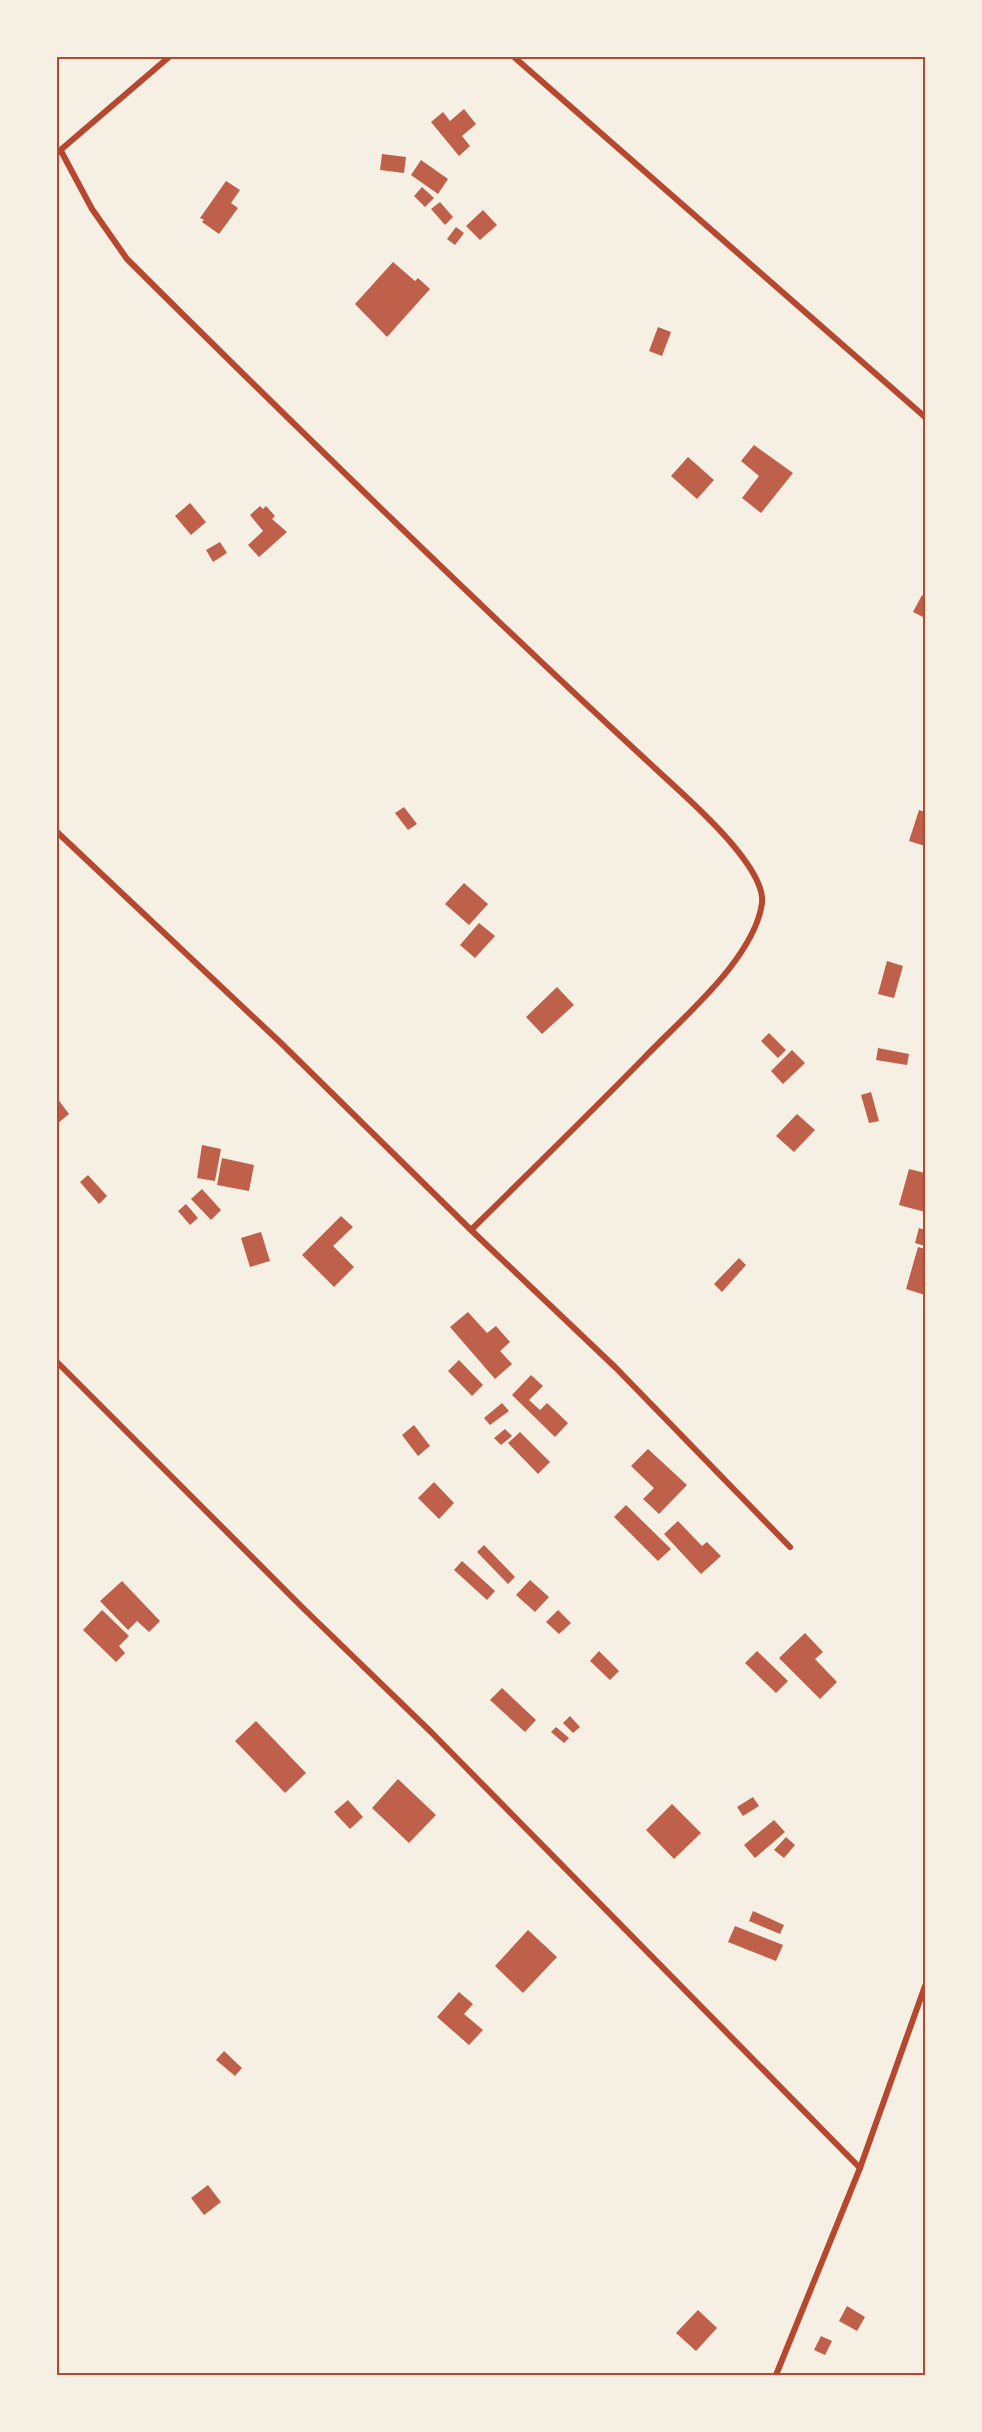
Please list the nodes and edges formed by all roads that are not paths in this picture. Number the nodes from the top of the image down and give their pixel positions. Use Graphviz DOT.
graph roads {
  1 [pos="169,57"];
  2 [pos="514,57"];
  3 [pos="59,152"];
  4 [pos="925,417"];
  5 [pos="57,832"];
  6 [pos="471,1230"];
  7 [pos="57,1362"];
  8 [pos="790,1547"];
  9 [pos="925,1986"];
  10 [pos="860,2168"];
  11 [pos="776,2375"];
  1 -- 3 [label="street"];
  2 -- 4 [label="street"];
  3 -- 6 [label="street"];
  5 -- 6 [label="street"];
  6 -- 8 [label="street"];
  7 -- 10 [label="street"];
  9 -- 10 [label="street"];
  10 -- 11 [label="street"];
}
